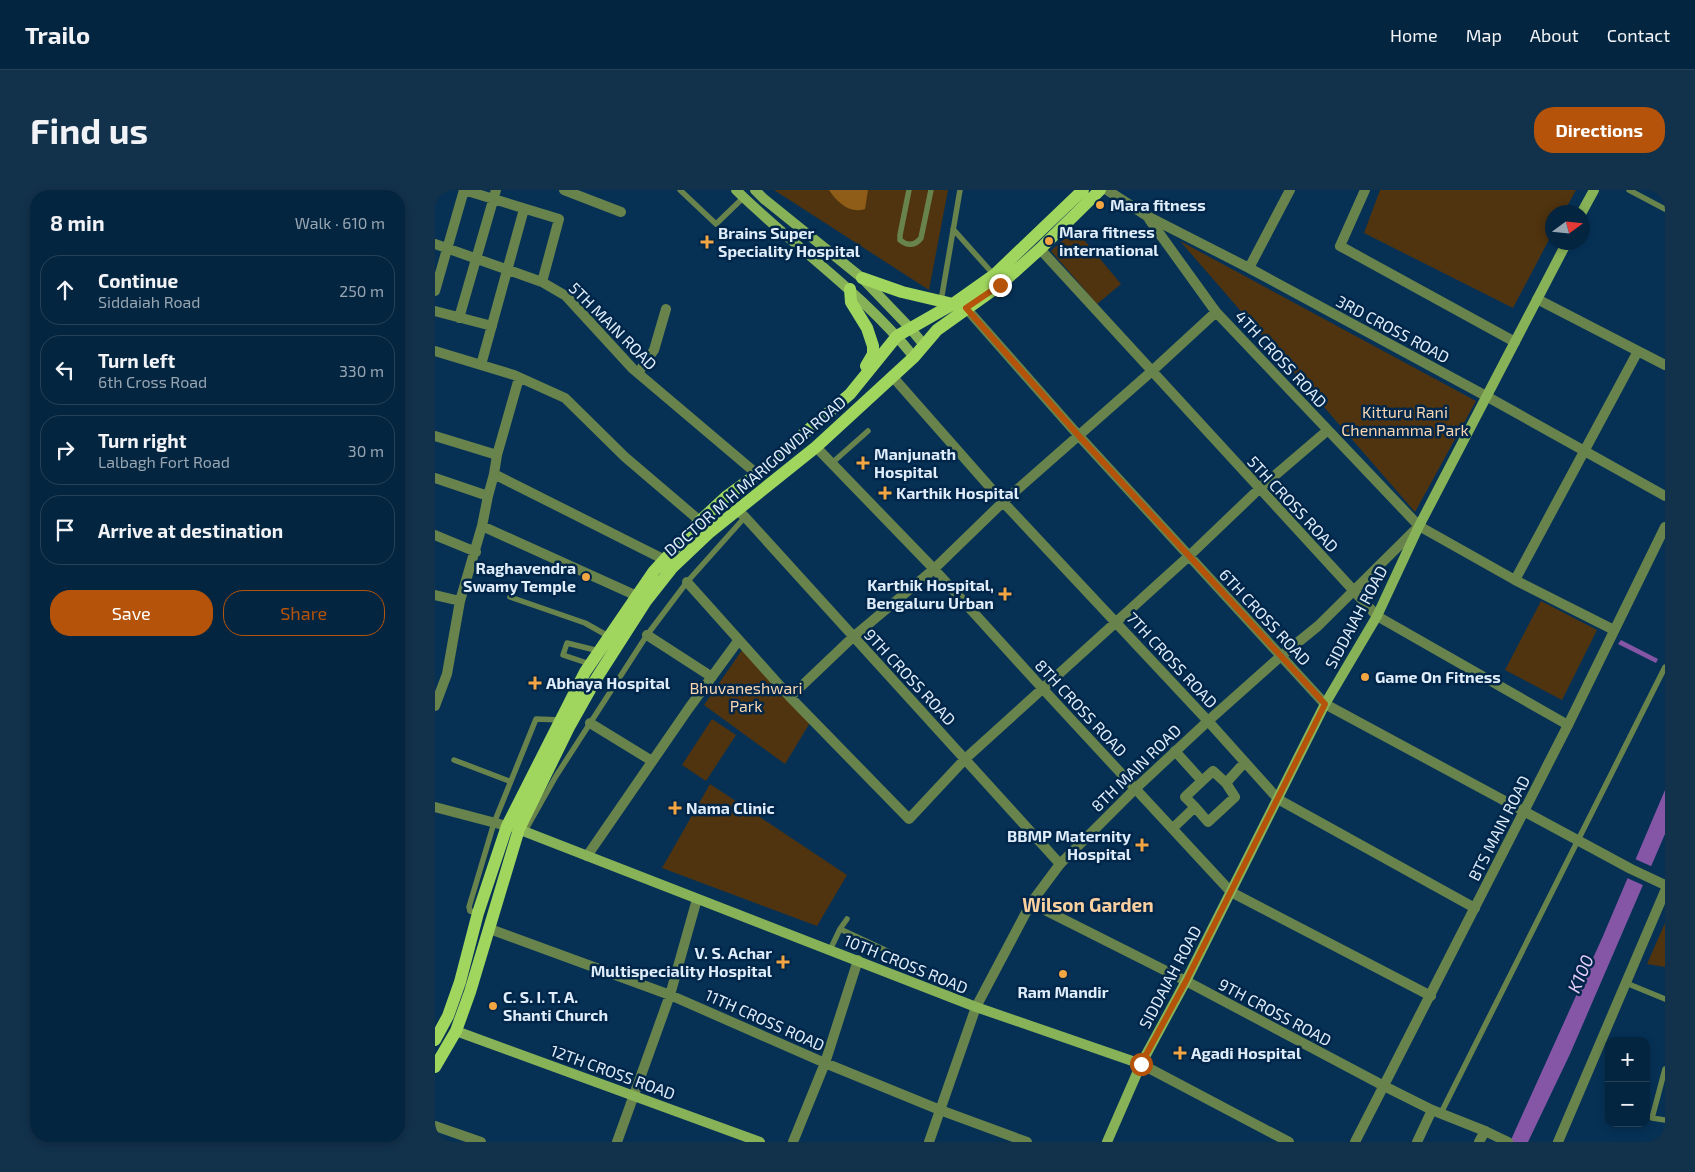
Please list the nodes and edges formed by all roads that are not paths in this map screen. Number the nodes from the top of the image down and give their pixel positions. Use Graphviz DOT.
graph roads {
  1 [pos="464,190"];
  2 [pos="564,190"];
  3 [pos="680,190"];
  4 [pos="755,190"];
  5 [pos="909,190"];
  6 [pos="931,190"];
  7 [pos="960,190"];
  8 [pos="1083,190"];
  9 [pos="1100,190"];
  10 [pos="1107,190"];
  11 [pos="1290,190"];
  12 [pos="1365,190"];
  13 [pos="1594,190"];
  14 [pos="1629,190"];
  15 [pos="740,194"];
  16 [pos="495,195"];
  17 [pos="1586,205"];
  18 [pos="524,209"];
  19 [pos="1665,209"];
  20 [pos="621,212"];
  21 [pos="1147,216"];
  22 [pos="953,229"];
  23 [pos="435,244"];
  24 [pos="447,248"];
  25 [pos="1040,249"];
  26 [pos="1563,250"];
  27 [pos="475,259"];
  28 [pos="1249,268"];
  29 [pos="507,269"];
  30 [pos="994,275"];
  31 [pos="862,278"];
  32 [pos="542,282"];
  33 [pos="850,289"];
  34 [pos="435,292"];
  35 [pos="1537,299"];
  36 [pos="947,302"];
  37 [pos="966,308"];
  38 [pos="666,309"];
  39 [pos="435,310"];
  40 [pos="1216,312"];
  41 [pos="459,318"];
  42 [pos="492,326"];
  43 [pos="910,328"];
  44 [pos="897,336"];
  45 [pos="1515,342"];
  46 [pos="924,344"];
  47 [pos="435,351"];
  48 [pos="1638,351"];
  49 [pos="914,357"];
  50 [pos="481,365"];
  51 [pos="1665,365"];
  52 [pos="1152,371"];
  53 [pos="638,373"];
  54 [pos="892,376"];
  55 [pos="519,378"];
  56 [pos="850,394"];
  57 [pos="1487,396"];
  58 [pos="1328,430"];
  59 [pos="868,432"];
  60 [pos="435,436"];
  61 [pos="1079,436"];
  62 [pos="816,447"];
  63 [pos="1584,451"];
  64 [pos="497,455"];
  65 [pos="833,463"];
  66 [pos="494,474"];
  67 [pos="757,474"];
  68 [pos="435,478"];
  69 [pos="1259,489"];
  70 [pos="488,496"];
  71 [pos="1665,496"];
  72 [pos="1003,502"];
  73 [pos="741,514"];
  74 [pos="701,521"];
  75 [pos="482,526"];
  76 [pos="1419,526"];
  77 [pos="1665,527"];
  78 [pos="435,536"];
  79 [pos="476,552"];
  80 [pos="1189,556"];
  81 [pos="665,560"];
  82 [pos="934,568"];
  83 [pos="1515,580"];
  84 [pos="687,582"];
  85 [pos="1354,592"];
  86 [pos="435,595"];
  87 [pos="637,596"];
  88 [pos="510,597"];
  89 [pos="460,601"];
  90 [pos="1377,616"];
  91 [pos="1116,622"];
  92 [pos="1615,630"];
  93 [pos="647,635"];
  94 [pos="610,636"];
  95 [pos="853,638"];
  96 [pos="738,641"];
  97 [pos="599,650"];
  98 [pos="1281,656"];
  99 [pos="590,664"];
  100 [pos="1665,667"];
  101 [pos="712,677"];
  102 [pos="1043,689"];
  103 [pos="790,697"];
  104 [pos="1325,704"];
  105 [pos="435,706"];
  106 [pos="562,720"];
  107 [pos="1207,721"];
  108 [pos="590,723"];
  109 [pos="1568,725"];
  110 [pos="1175,751"];
  111 [pos="965,759"];
  112 [pos="454,760"];
  113 [pos="652,761"];
  114 [pos="1245,762"];
  115 [pos="509,781"];
  116 [pos="1202,781"];
  117 [pos="1225,783"];
  118 [pos="1135,788"];
  119 [pos="1278,799"];
  120 [pos="435,807"];
  121 [pos="1195,808"];
  122 [pos="1524,811"];
  123 [pos="494,823"];
  124 [pos="1173,828"];
  125 [pos="517,829"];
  126 [pos="1578,840"];
  127 [pos="587,856"];
  128 [pos="1060,864"];
  129 [pos="1665,884"];
  130 [pos="1665,891"];
  131 [pos="1231,892"];
  132 [pos="697,899"];
  133 [pos="1031,903"];
  134 [pos="1475,908"];
  135 [pos="478,913"];
  136 [pos="847,919"];
  137 [pos="490,929"];
  138 [pos="840,929"];
  139 [pos="830,950"];
  140 [pos="898,956"];
  141 [pos="858,960"];
  142 [pos="1186,981"];
  143 [pos="1626,983"];
  144 [pos="670,995"];
  145 [pos="1431,996"];
  146 [pos="1665,999"];
  147 [pos="976,1007"];
  148 [pos="456,1031"];
  149 [pos="435,1040"];
  150 [pos="825,1063"];
  151 [pos="1141,1064"];
  152 [pos="435,1066"];
  153 [pos="1665,1069"];
  154 [pos="1384,1086"];
  155 [pos="633,1095"];
  156 [pos="940,1110"];
  157 [pos="1437,1112"];
  158 [pos="1665,1120"];
  159 [pos="435,1126"];
  160 [pos="1485,1130"];
  161 [pos="481,1142"];
  162 [pos="617,1142"];
  163 [pos="760,1142"];
  164 [pos="793,1142"];
  165 [pos="929,1142"];
  166 [pos="1027,1142"];
  167 [pos="1107,1142"];
  168 [pos="1289,1142"];
  169 [pos="1355,1142"];
  170 [pos="1417,1142"];
  171 [pos="1479,1142"];
  172 [pos="1508,1142"];
  173 [pos="1559,1142"];
  1 -- 16 [label="street"];
  1 -- 24 [label="street"];
  2 -- 20 [label="street"];
  3 -- 15 [label="lane"];
  4 -- 31 [label="main road"];
  5 -- 6 [label="lane"];
  7 -- 22 [label="lane"];
  8 -- 30 [label="main road, DOCTOR M H MARIGOWDA ROAD"];
  9 -- 25 [label="main road, DOCTOR M H MARIGOWDA ROAD"];
  10 -- 21 [label="street, 3RD CROSS ROAD"];
  11 -- 28 [label="street"];
  12 -- 45 [label="street"];
  13 -- 17 [label="main road"];
  14 -- 19 [label="lane"];
  15 -- 33 [label="main road"];
  16 -- 18 [label="street"];
  16 -- 27 [label="street"];
  18 -- 29 [label="street"];
  18 -- 32 [label="street"];
  21 -- 28 [label="street, 3RD CROSS ROAD"];
  21 -- 40 [label="street, 4TH CROSS ROAD"];
  22 -- 30 [label="lane"];
  22 -- 36 [label="lane"];
  23 -- 24 [label="street, 5TH MAIN ROAD"];
  24 -- 27 [label="street, 5TH MAIN ROAD"];
  24 -- 34 [label="street"];
  25 -- 37 [label="main road, DOCTOR M H MARIGOWDA ROAD"];
  25 -- 52 [label="street, 5TH CROSS ROAD"];
  26 -- 35 [label="main road, SIDDAIAH ROAD"];
  27 -- 29 [label="street, 5TH MAIN ROAD"];
  27 -- 41 [label="street"];
  28 -- 57 [label="street, 3RD CROSS ROAD"];
  29 -- 32 [label="street, 5TH MAIN ROAD"];
  29 -- 42 [label="street"];
  30 -- 36 [label="main road, DOCTOR M H MARIGOWDA ROAD"];
  31 -- 36 [label="main road"];
  31 -- 43 [label="main road"];
  32 -- 53 [label="street, 5TH MAIN ROAD"];
  33 -- 44 [label="main road"];
  33 -- 56 [label="main road"];
  35 -- 45 [label="main road, SIDDAIAH ROAD"];
  35 -- 48 [label="street"];
  36 -- 43 [label="main road, DOCTOR M H MARIGOWDA ROAD"];
  37 -- 46 [label="main road, DOCTOR M H MARIGOWDA ROAD"];
  37 -- 61 [label="street, 6TH CROSS ROAD"];
  38 -- 53 [label="street"];
  39 -- 41 [label="street"];
  40 -- 52 [label="street"];
  40 -- 58 [label="street, 4TH CROSS ROAD"];
  41 -- 42 [label="street"];
  42 -- 50 [label="street"];
  43 -- 44 [label="main road, DOCTOR M H MARIGOWDA ROAD"];
  43 -- 46 [label="main road"];
  44 -- 49 [label="main road"];
  44 -- 56 [label="main road, DOCTOR M H MARIGOWDA ROAD"];
  45 -- 57 [label="main road, SIDDAIAH ROAD"];
  46 -- 49 [label="main road, DOCTOR M H MARIGOWDA ROAD"];
  47 -- 50 [label="street"];
  48 -- 51 [label="street"];
  48 -- 63 [label="street"];
  49 -- 54 [label="main road, DOCTOR M H MARIGOWDA ROAD"];
  50 -- 55 [label="street"];
  52 -- 61 [label="street"];
  52 -- 69 [label="street, 5TH CROSS ROAD"];
  53 -- 67 [label="street, 5TH MAIN ROAD"];
  54 -- 62 [label="main road, DOCTOR M H MARIGOWDA ROAD"];
  54 -- 72 [label="street, 7TH CROSS ROAD"];
  55 -- 64 [label="street"];
  55 -- 74 [label="street"];
  56 -- 67 [label="main road, DOCTOR M H MARIGOWDA ROAD"];
  57 -- 63 [label="street, 3RD CROSS ROAD"];
  57 -- 76 [label="main road, SIDDAIAH ROAD"];
  58 -- 69 [label="street"];
  58 -- 76 [label="street, 4TH CROSS ROAD"];
  59 -- 65 [label="lane"];
  60 -- 64 [label="street"];
  61 -- 72 [label="street"];
  61 -- 80 [label="street, 6TH CROSS ROAD"];
  62 -- 65 [label="street, 8TH CROSS ROAD"];
  62 -- 73 [label="main road, DOCTOR M H MARIGOWDA ROAD"];
  63 -- 71 [label="street, 3RD CROSS ROAD"];
  63 -- 83 [label="street"];
  64 -- 66 [label="street"];
  65 -- 82 [label="street, 8TH CROSS ROAD"];
  66 -- 70 [label="street"];
  66 -- 81 [label="street"];
  67 -- 74 [label="main road, DOCTOR M H MARIGOWDA ROAD"];
  68 -- 70 [label="street"];
  69 -- 80 [label="street"];
  69 -- 85 [label="street, 5TH CROSS ROAD"];
  70 -- 75 [label="street"];
  72 -- 82 [label="street"];
  72 -- 91 [label="street, 7TH CROSS ROAD"];
  73 -- 84 [label="lane"];
  73 -- 95 [label="street, 9TH CROSS ROAD"];
  73 -- 125 [label="main road, DOCTOR M H MARIGOWDA ROAD"];
  74 -- 81 [label="main road, DOCTOR M H MARIGOWDA ROAD"];
  75 -- 79 [label="street"];
  75 -- 87 [label="street"];
  76 -- 83 [label="street, 4TH CROSS ROAD"];
  76 -- 85 [label="street, 8TH MAIN ROAD"];
  76 -- 90 [label="main road, SIDDAIAH ROAD"];
  77 -- 92 [label="street, BTS MAIN ROAD"];
  78 -- 79 [label="street"];
  79 -- 89 [label="street"];
  80 -- 91 [label="street"];
  80 -- 98 [label="street, 6TH CROSS ROAD"];
  81 -- 87 [label="main road, DOCTOR M H MARIGOWDA ROAD"];
  82 -- 95 [label="street"];
  82 -- 102 [label="street, 8TH CROSS ROAD"];
  83 -- 92 [label="street, 4TH CROSS ROAD"];
  84 -- 93 [label="lane"];
  84 -- 96 [label="street"];
  85 -- 90 [label="street, 5TH CROSS ROAD"];
  85 -- 98 [label="street, 8TH MAIN ROAD"];
  86 -- 89 [label="street"];
  87 -- 94 [label="main road, DOCTOR M H MARIGOWDA ROAD"];
  88 -- 94 [label="lane"];
  89 -- 105 [label="street"];
  90 -- 104 [label="main road, SIDDAIAH ROAD"];
  90 -- 109 [label="street, 5TH CROSS ROAD"];
  91 -- 102 [label="street"];
  91 -- 107 [label="street, 7TH CROSS ROAD"];
  92 -- 109 [label="street, BTS MAIN ROAD"];
  93 -- 101 [label="street"];
  93 -- 108 [label="lane"];
  94 -- 97 [label="main road, DOCTOR M H MARIGOWDA ROAD"];
  95 -- 103 [label="street"];
  95 -- 111 [label="street, 9TH CROSS ROAD"];
  96 -- 101 [label="street"];
  96 -- 103 [label="street"];
  97 -- 99 [label="main road, DOCTOR M H MARIGOWDA ROAD"];
  97 -- 99 [label="lane"];
  98 -- 104 [label="street, 6TH CROSS ROAD"];
  98 -- 107 [label="street, 8TH MAIN ROAD"];
  99 -- 106 [label="main road, DOCTOR M H MARIGOWDA ROAD"];
  100 -- 126 [label="lane"];
  101 -- 113 [label="street"];
  102 -- 111 [label="street"];
  102 -- 118 [label="street, 8TH CROSS ROAD"];
  103 -- 111 [label="street"];
  104 -- 119 [label="main road, SIDDAIAH ROAD"];
  104 -- 122 [label="street, 6TH CROSS ROAD"];
  106 -- 115 [label="lane"];
  106 -- 125 [label="main road, DOCTOR M H MARIGOWDA ROAD"];
  107 -- 110 [label="street, 8TH MAIN ROAD"];
  107 -- 114 [label="street, 7TH CROSS ROAD"];
  108 -- 113 [label="street"];
  108 -- 125 [label="lane"];
  109 -- 122 [label="street, BTS MAIN ROAD"];
  110 -- 116 [label="street"];
  110 -- 118 [label="street, 8TH MAIN ROAD"];
  111 -- 128 [label="street, 9TH CROSS ROAD"];
  112 -- 115 [label="lane"];
  113 -- 127 [label="street"];
  114 -- 117 [label="street"];
  114 -- 119 [label="street, 7TH CROSS ROAD"];
  115 -- 123 [label="lane"];
  116 -- 117 [label="street"];
  116 -- 121 [label="street"];
  117 -- 121 [label="street"];
  118 -- 124 [label="street, 8TH CROSS ROAD"];
  118 -- 128 [label="street, 8TH MAIN ROAD"];
  119 -- 131 [label="main road, SIDDAIAH ROAD"];
  119 -- 134 [label="street, 7TH CROSS ROAD"];
  120 -- 123 [label="street"];
  121 -- 124 [label="street"];
  122 -- 126 [label="street, 6TH CROSS ROAD"];
  122 -- 134 [label="street, BTS MAIN ROAD"];
  123 -- 125 [label="street"];
  123 -- 135 [label="lane"];
  124 -- 131 [label="street, 8TH CROSS ROAD"];
  125 -- 127 [label="main road, 10TH CROSS ROAD"];
  125 -- 135 [label="main road, DOCTOR M H MARIGOWDA ROAD"];
  125 -- 137 [label="main road, DOCTOR M H MARIGOWDA ROAD"];
  126 -- 129 [label="street, 6TH CROSS ROAD"];
  126 -- 157 [label="lane"];
  127 -- 132 [label="main road, 10TH CROSS ROAD"];
  128 -- 133 [label="street, 8TH MAIN ROAD"];
  130 -- 143 [label="street"];
  131 -- 142 [label="main road, SIDDAIAH ROAD"];
  131 -- 145 [label="street, 8TH CROSS ROAD"];
  132 -- 139 [label="main road, 10TH CROSS ROAD"];
  132 -- 144 [label="street"];
  133 -- 142 [label="street, 9TH CROSS ROAD"];
  133 -- 147 [label="street, 8TH MAIN ROAD"];
  134 -- 145 [label="street, BTS MAIN ROAD"];
  135 -- 149 [label="main road, DOCTOR M H MARIGOWDA ROAD"];
  136 -- 138 [label="lane"];
  137 -- 144 [label="street, 11TH CROSS ROAD"];
  137 -- 148 [label="main road, DOCTOR M H MARIGOWDA ROAD"];
  138 -- 139 [label="lane"];
  138 -- 140 [label="lane"];
  139 -- 141 [label="main road, 10TH CROSS ROAD"];
  141 -- 147 [label="main road, 10TH CROSS ROAD"];
  141 -- 150 [label="street"];
  142 -- 151 [label="main road, SIDDAIAH ROAD"];
  142 -- 154 [label="street, 9TH CROSS ROAD"];
  143 -- 146 [label="lane"];
  143 -- 173 [label="street"];
  144 -- 150 [label="street, 11TH CROSS ROAD"];
  144 -- 155 [label="street"];
  145 -- 154 [label="street, BTS MAIN ROAD"];
  147 -- 151 [label="main road, 10TH CROSS ROAD"];
  147 -- 156 [label="street, 8TH MAIN ROAD"];
  148 -- 152 [label="main road, DOCTOR M H MARIGOWDA ROAD"];
  148 -- 155 [label="main road, 12TH CROSS ROAD"];
  150 -- 156 [label="street, 11TH CROSS ROAD"];
  150 -- 164 [label="street"];
  151 -- 167 [label="main road, SIDDAIAH ROAD"];
  151 -- 168 [label="street, 10TH CROSS ROAD"];
  153 -- 158 [label="lane"];
  154 -- 157 [label="street, 9TH CROSS ROAD"];
  154 -- 169 [label="street, BTS MAIN ROAD"];
  155 -- 162 [label="street"];
  155 -- 163 [label="main road, 12TH CROSS ROAD"];
  156 -- 165 [label="street, 8TH MAIN ROAD"];
  156 -- 166 [label="street, 11TH CROSS ROAD"];
  157 -- 160 [label="street, 9TH CROSS ROAD"];
  157 -- 170 [label="street"];
  159 -- 161 [label="street"];
  160 -- 171 [label="street"];
  160 -- 172 [label="street, 9TH CROSS ROAD"];
}
